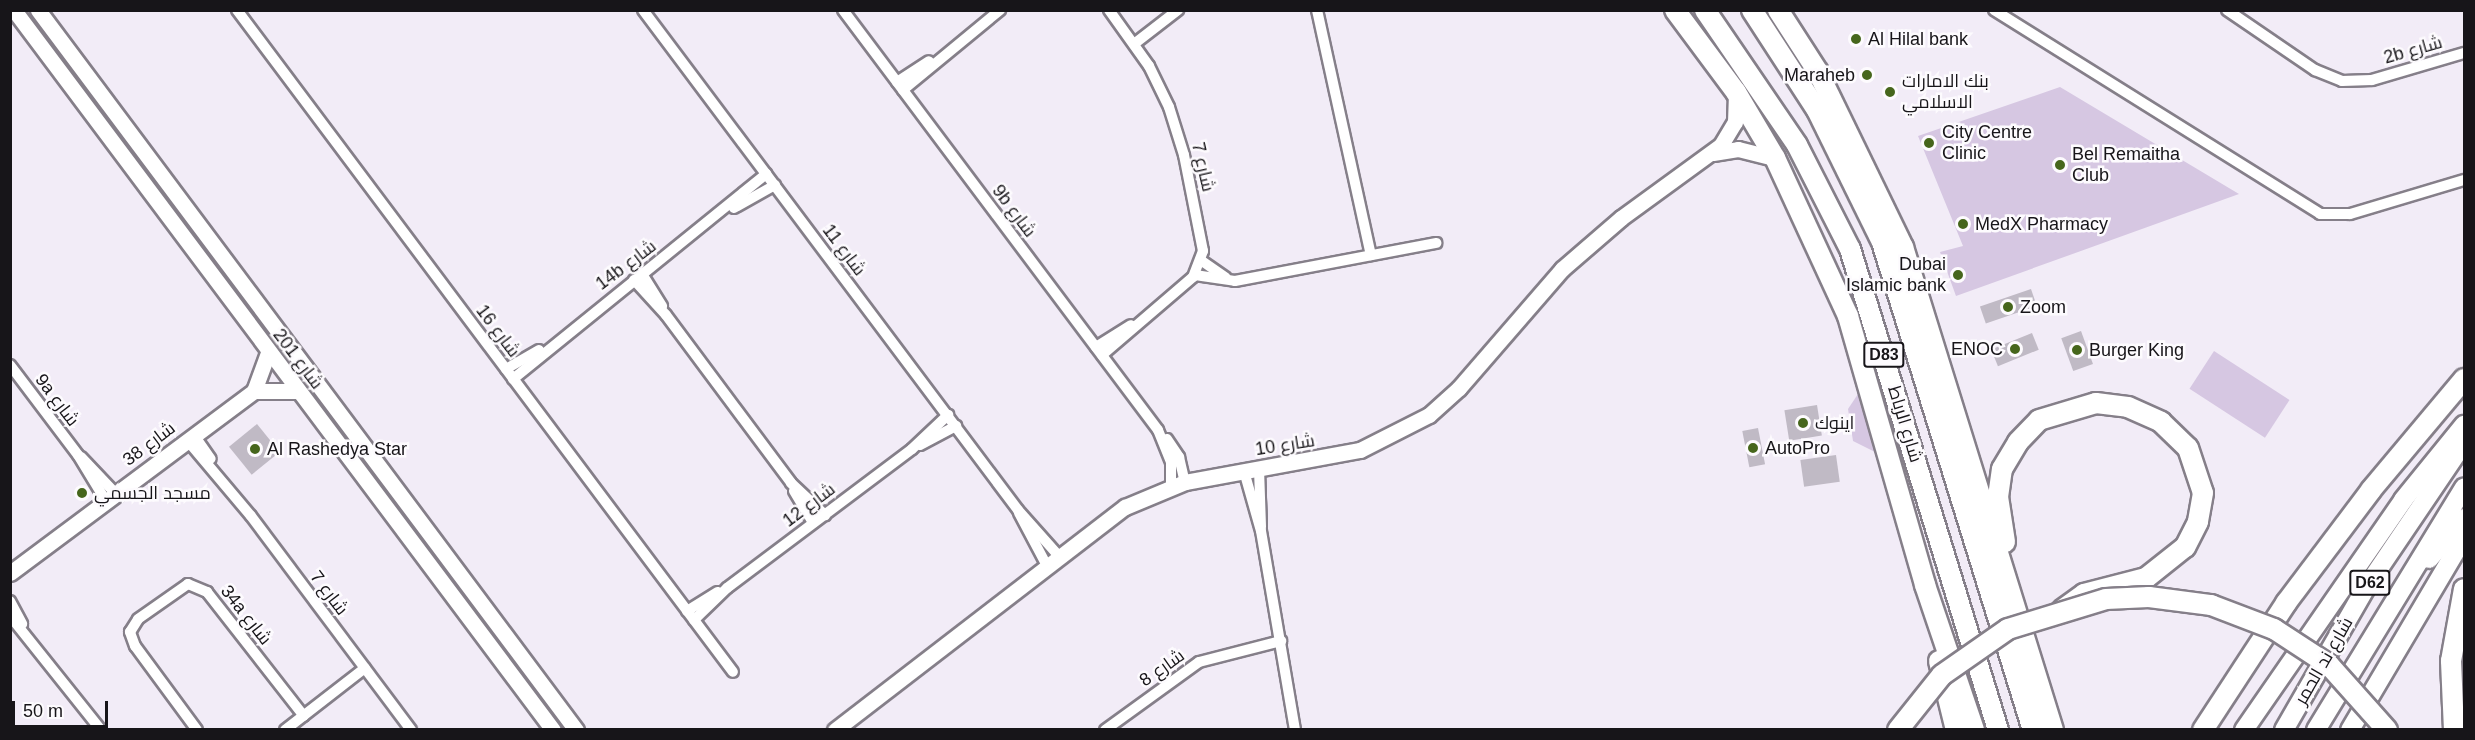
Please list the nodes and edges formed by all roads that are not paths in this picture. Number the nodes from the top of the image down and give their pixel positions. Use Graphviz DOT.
graph roads {
  1 [pos="14,10"];
  2 [pos="38,10"];
  3 [pos="237,10"];
  4 [pos="643,10"];
  5 [pos="843,10"];
  6 [pos="1000,10"];
  7 [pos="1109,10"];
  8 [pos="1178,10"];
  9 [pos="1317,10"];
  10 [pos="1675,10"];
  11 [pos="1705,10"];
  12 [pos="1752,10"];
  13 [pos="1778,10"];
  14 [pos="1994,10"];
  15 [pos="2227,10"];
  16 [pos="1134,44"];
  17 [pos="2464,53"];
  18 [pos="900,86"];
  19 [pos="1736,92"];
  20 [pos="1710,154"];
  21 [pos="1775,158"];
  22 [pos="766,174"];
  23 [pos="2464,180"];
  24 [pos="775,185"];
  25 [pos="725,211"];
  26 [pos="1436,243"];
  27 [pos="1371,255"];
  28 [pos="1202,261"];
  29 [pos="1194,275"];
  30 [pos="638,277"];
  31 [pos="1235,280"];
  32 [pos="548,346"];
  33 [pos="1099,351"];
  34 [pos="268,353"];
  35 [pos="506,369"];
  36 [pos="12,371"];
  37 [pos="513,379"];
  38 [pos="2464,379"];
  39 [pos="254,391"];
  40 [pos="297,391"];
  41 [pos="948,415"];
  42 [pos="2464,425"];
  43 [pos="956,426"];
  44 [pos="190,437"];
  45 [pos="2464,443"];
  46 [pos="912,449"];
  47 [pos="1251,470"];
  48 [pos="791,483"];
  49 [pos="1178,484"];
  50 [pos="2464,488"];
  51 [pos="111,497"];
  52 [pos="825,514"];
  53 [pos="2464,518"];
  54 [pos="813,523"];
  55 [pos="2464,537"];
  56 [pos="1052,560"];
  57 [pos="10,573"];
  58 [pos="2464,589"];
  59 [pos="1928,594"];
  60 [pos="10,601"];
  61 [pos="2392,601"];
  62 [pos="2062,610"];
  63 [pos="691,615"];
  64 [pos="10,616"];
  65 [pos="2018,618"];
  66 [pos="24,627"];
  67 [pos="1281,645"];
  68 [pos="365,668"];
  69 [pos="733,672"];
  70 [pos="304,716"];
  71 [pos="100,729"];
  72 [pos="196,729"];
  73 [pos="285,729"];
  74 [pos="411,729"];
  75 [pos="553,729"];
  76 [pos="576,729"];
  77 [pos="835,729"];
  78 [pos="1105,729"];
  79 [pos="1295,729"];
  80 [pos="1898,729"];
  81 [pos="1956,729"];
  82 [pos="1974,729"];
  83 [pos="1998,729"];
  84 [pos="2033,729"];
  85 [pos="2053,729"];
  86 [pos="2203,729"];
  87 [pos="2244,729"];
  88 [pos="2284,729"];
  89 [pos="2316,729"];
  90 [pos="2350,729"];
  91 [pos="2387,729"];
  92 [pos="2454,729"];
  1 -- 34 [label="street, شارع 201"];
  2 -- 76 [label="street, شارع 201"];
  3 -- 35 [label="street, شارع 16"];
  4 -- 22 [label="street, شارع 11"];
  5 -- 18 [label="street, 9b شارع"];
  6 -- 18 [label="street"];
  7 -- 16 [label="street, شارع 7"];
  8 -- 16 [label="street"];
  9 -- 27 [label="street"];
  10 -- 19 [label="highway"];
  11 -- 83 [label="highway, شارع الرباط / D83"];
  12 -- 84 [label="highway, شارع الرباط / D83"];
  13 -- 65 [label="highway"];
  14 -- 23 [label="street"];
  15 -- 17 [label="street, 2b شارع"];
  16 -- 28 [label="street, شارع 7"];
  18 -- 33 [label="street, 9b شارع"];
  19 -- 20 [label="street, شارع 10"];
  19 -- 21 [label="highway"];
  20 -- 21 [label="street, شارع 10"];
  20 -- 47 [label="street, شارع 10"];
  21 -- 59 [label="highway"];
  22 -- 24 [label="street, شارع 11"];
  22 -- 25 [label="street, 14b شارع"];
  24 -- 25 [label="street, 14b شارع"];
  24 -- 41 [label="street, شارع 11"];
  25 -- 30 [label="street, 14b شارع"];
  26 -- 27 [label="street"];
  27 -- 31 [label="street"];
  28 -- 29 [label="street"];
  28 -- 31 [label="street"];
  29 -- 31 [label="street"];
  29 -- 33 [label="street"];
  30 -- 32 [label="street, 14b شارع"];
  30 -- 48 [label="street"];
  32 -- 35 [label="street, 14b شارع"];
  32 -- 37 [label="street, 14b شارع"];
  33 -- 49 [label="street, 9b شارع"];
  34 -- 39 [label="street"];
  34 -- 40 [label="street, شارع 201"];
  35 -- 37 [label="street, شارع 16"];
  36 -- 51 [label="street, 9a شارع"];
  37 -- 63 [label="street, شارع 16"];
  38 -- 86 [label="highway"];
  39 -- 40 [label="street"];
  39 -- 44 [label="street, شارع 38"];
  40 -- 75 [label="street, شارع 201"];
  41 -- 43 [label="street, شارع 11"];
  41 -- 46 [label="street, شارع 12"];
  42 -- 87 [label="main road"];
  43 -- 46 [label="street, شارع 12"];
  43 -- 56 [label="street, شارع 11"];
  44 -- 51 [label="street, شارع 38"];
  44 -- 68 [label="street, شارع 7"];
  45 -- 88 [label="main road, شارع ند الحمر / D62"];
  46 -- 52 [label="street, شارع 12"];
  47 -- 49 [label="street, شارع 10"];
  47 -- 67 [label="street"];
  48 -- 52 [label="street"];
  48 -- 54 [label="street"];
  49 -- 56 [label="street, شارع 10"];
  50 -- 61 [label="main road, شارع ند الحمر / D62"];
  51 -- 57 [label="street, شارع 38"];
  52 -- 54 [label="street, شارع 12"];
  53 -- 61 [label="main road"];
  54 -- 63 [label="street, شارع 12"];
  55 -- 90 [label="main road"];
  56 -- 77 [label="street, شارع 10"];
  58 -- 92 [label="highway"];
  59 -- 81 [label="highway"];
  59 -- 82 [label="highway"];
  60 -- 66 [label="street"];
  61 -- 89 [label="main road, شارع ند الحمر / D62"];
  62 -- 65 [label="highway"];
  62 -- 80 [label="highway, bridge"];
  62 -- 91 [label="highway, bridge"];
  63 -- 69 [label="street, شارع 16"];
  64 -- 66 [label="street"];
  65 -- 85 [label="highway"];
  66 -- 71 [label="street"];
  67 -- 78 [label="street, شارع 8"];
  67 -- 79 [label="street"];
  68 -- 70 [label="street"];
  68 -- 74 [label="street, شارع 7"];
  70 -- 72 [label="street, 34a شارع"];
  70 -- 73 [label="street"];
}
